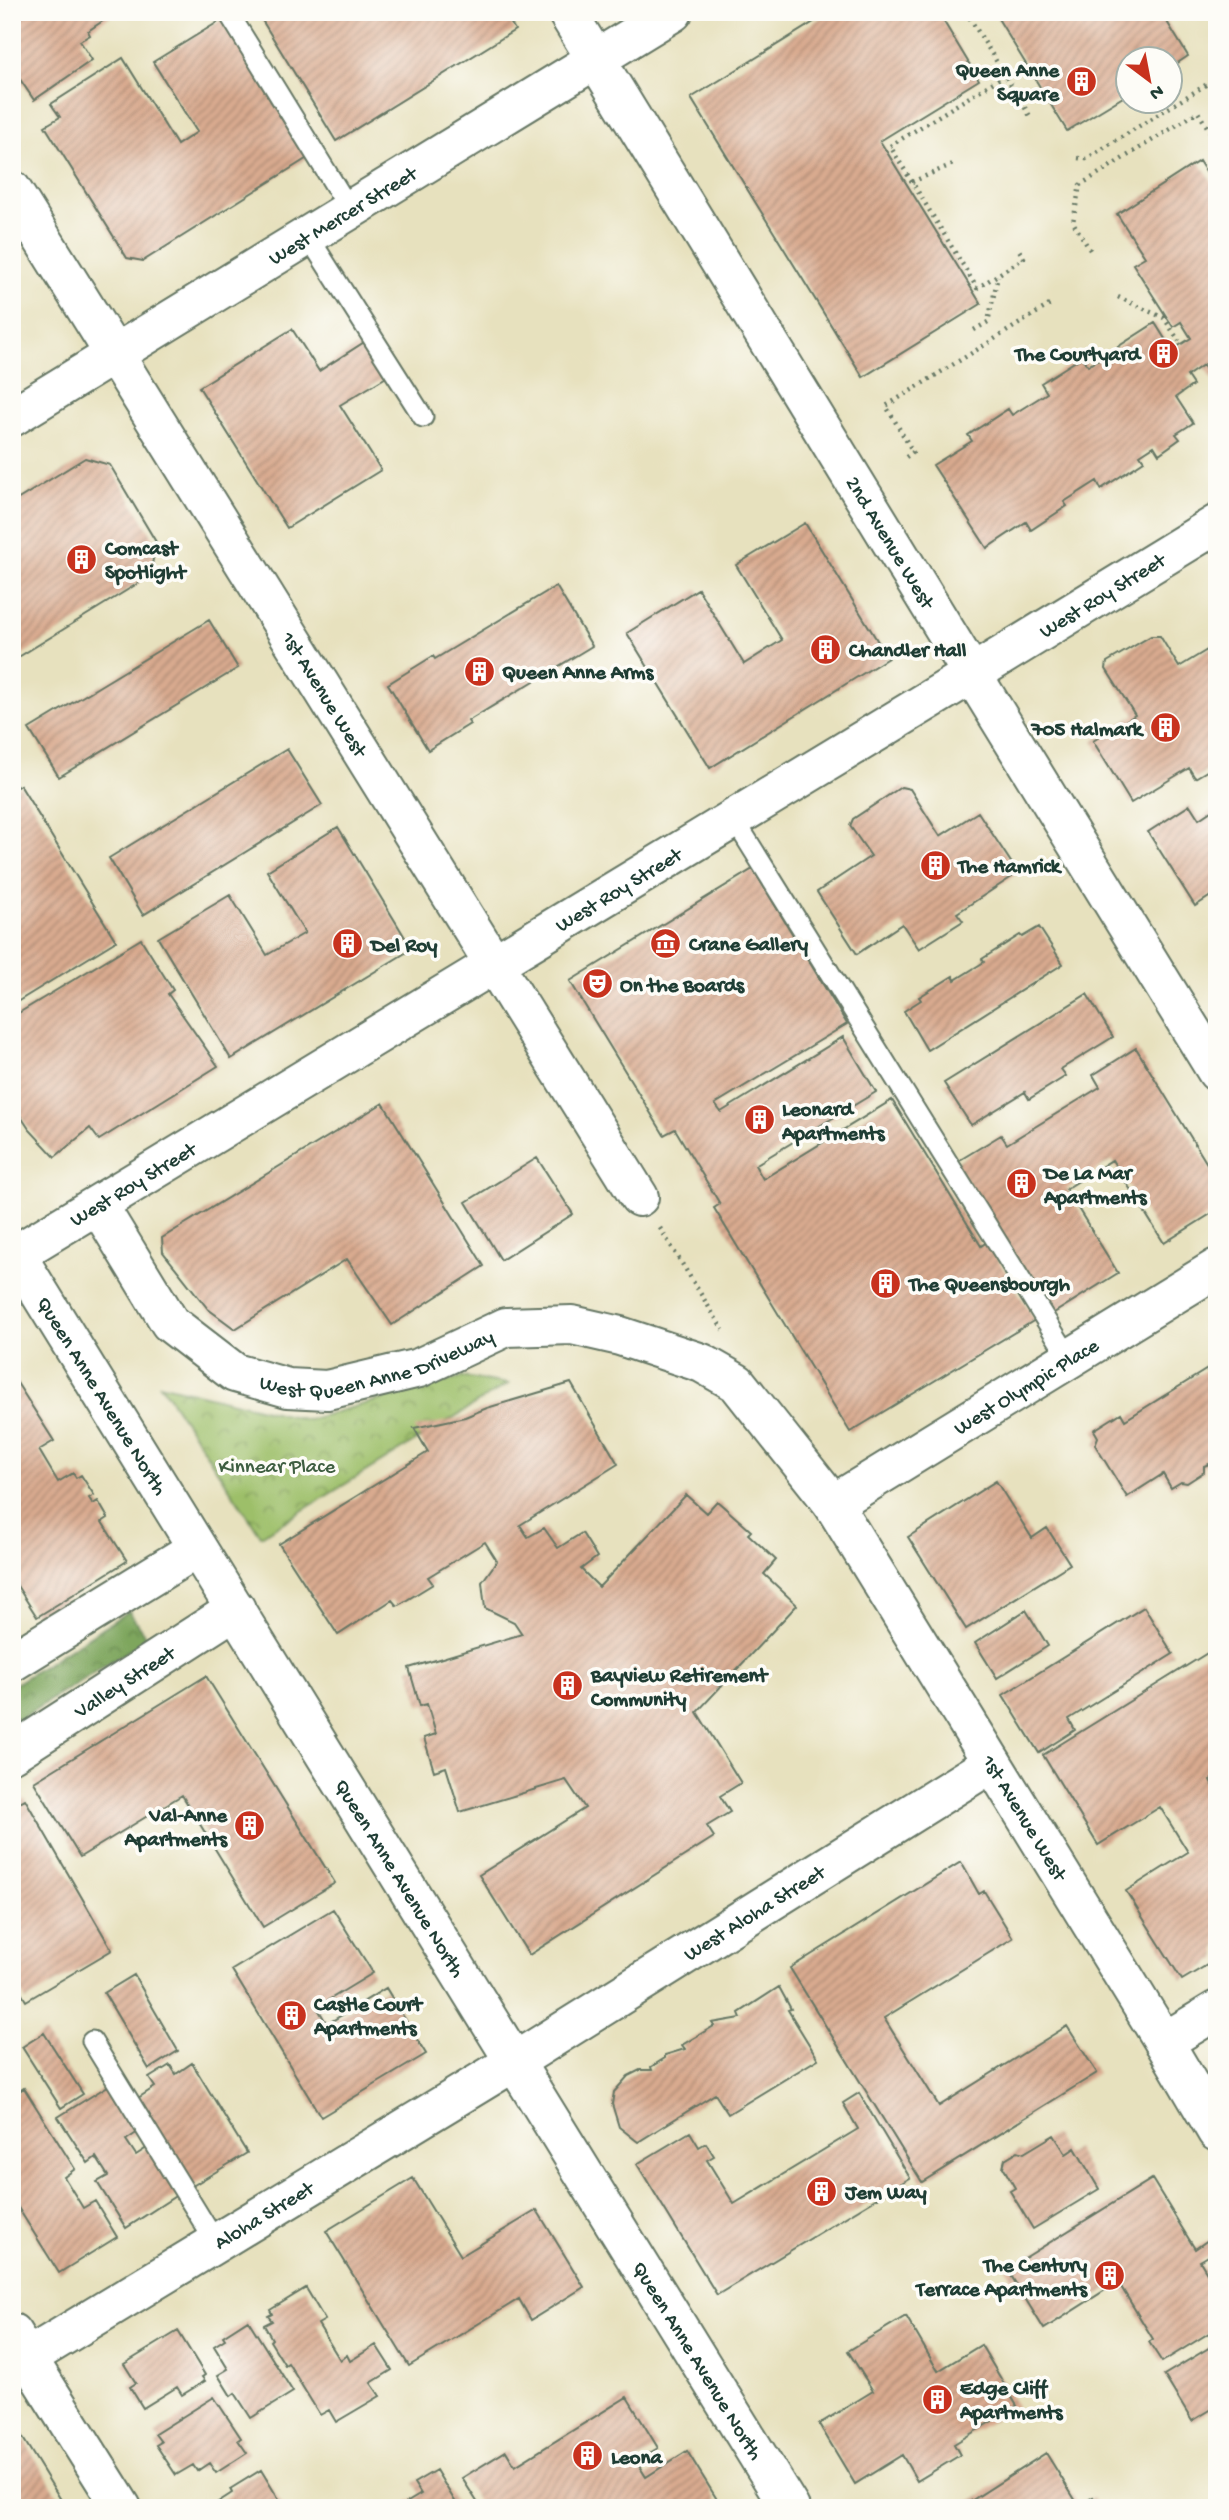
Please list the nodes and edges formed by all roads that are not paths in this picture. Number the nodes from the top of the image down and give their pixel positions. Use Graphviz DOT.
graph roads {
  1 [pos="228,12"];
  2 [pos="567,12"];
  3 [pos="673,12"];
  4 [pos="596,60"];
  5 [pos="12,190"];
  6 [pos="350,210"];
  7 [pos="308,236"];
  8 [pos="114,355"];
  9 [pos="12,417"];
  10 [pos="423,417"];
  11 [pos="1217,524"];
  12 [pos="972,674"];
  13 [pos="734,819"];
  14 [pos="492,964"];
  15 [pos="1217,1072"];
  16 [pos="639,1197"];
  17 [pos="98,1205"];
  18 [pos="14,1251"];
  19 [pos="1217,1268"];
  20 [pos="1070,1359"];
  21 [pos="833,1504"];
  22 [pos="196,1549"];
  23 [pos="236,1609"];
  24 [pos="12,1662"];
  25 [pos="12,1753"];
  26 [pos="992,1763"];
  27 [pos="1217,2010"];
  28 [pos="92,2041"];
  29 [pos="1164,2042"];
  30 [pos="514,2062"];
  31 [pos="1217,2132"];
  32 [pos="216,2243"];
  33 [pos="18,2352"];
  34 [pos="122,2508"];
  35 [pos="790,2508"];
  1 -- 6 [label="lane"];
  2 -- 4 [label="street, 2nd Avenue West"];
  3 -- 4 [label="street, West Mercer Street"];
  4 -- 6 [label="street, West Mercer Street"];
  4 -- 12 [label="street, 2nd Avenue West"];
  5 -- 8 [label="street, 1st Avenue West"];
  6 -- 7 [label="street, West Mercer Street"];
  7 -- 8 [label="street, West Mercer Street"];
  7 -- 10 [label="lane"];
  8 -- 9 [label="street, West Mercer Street"];
  8 -- 14 [label="street, 1st Avenue West"];
  11 -- 12 [label="street, West Roy Street"];
  12 -- 13 [label="street, West Roy Street"];
  12 -- 15 [label="street, 2nd Avenue West"];
  13 -- 14 [label="street, West Roy Street"];
  13 -- 20 [label="lane"];
  14 -- 16 [label="street, 1st Avenue West"];
  14 -- 17 [label="street, West Roy Street"];
  17 -- 18 [label="street, West Roy Street"];
  17 -- 21 [label="street, West Queen Anne Driveway"];
  18 -- 22 [label="street, Queen Anne Avenue North"];
  19 -- 20 [label="street, West Olympic Place"];
  20 -- 21 [label="street, West Olympic Place"];
  21 -- 26 [label="street, 1st Avenue West"];
  22 -- 23 [label="street, Queen Anne Avenue North"];
  22 -- 24 [label="street"];
  23 -- 25 [label="street, Valley Street"];
  23 -- 30 [label="street, Queen Anne Avenue North"];
  26 -- 29 [label="street, 1st Avenue West"];
  26 -- 30 [label="street, West Aloha Street"];
  27 -- 29 [label="street"];
  28 -- 32 [label="lane"];
  29 -- 31 [label="street, 1st Avenue West"];
  30 -- 32 [label="street, Aloha Street"];
  30 -- 35 [label="street, Queen Anne Avenue North"];
  32 -- 33 [label="street, Aloha Street"];
  33 -- 34 [label="street"];
}
